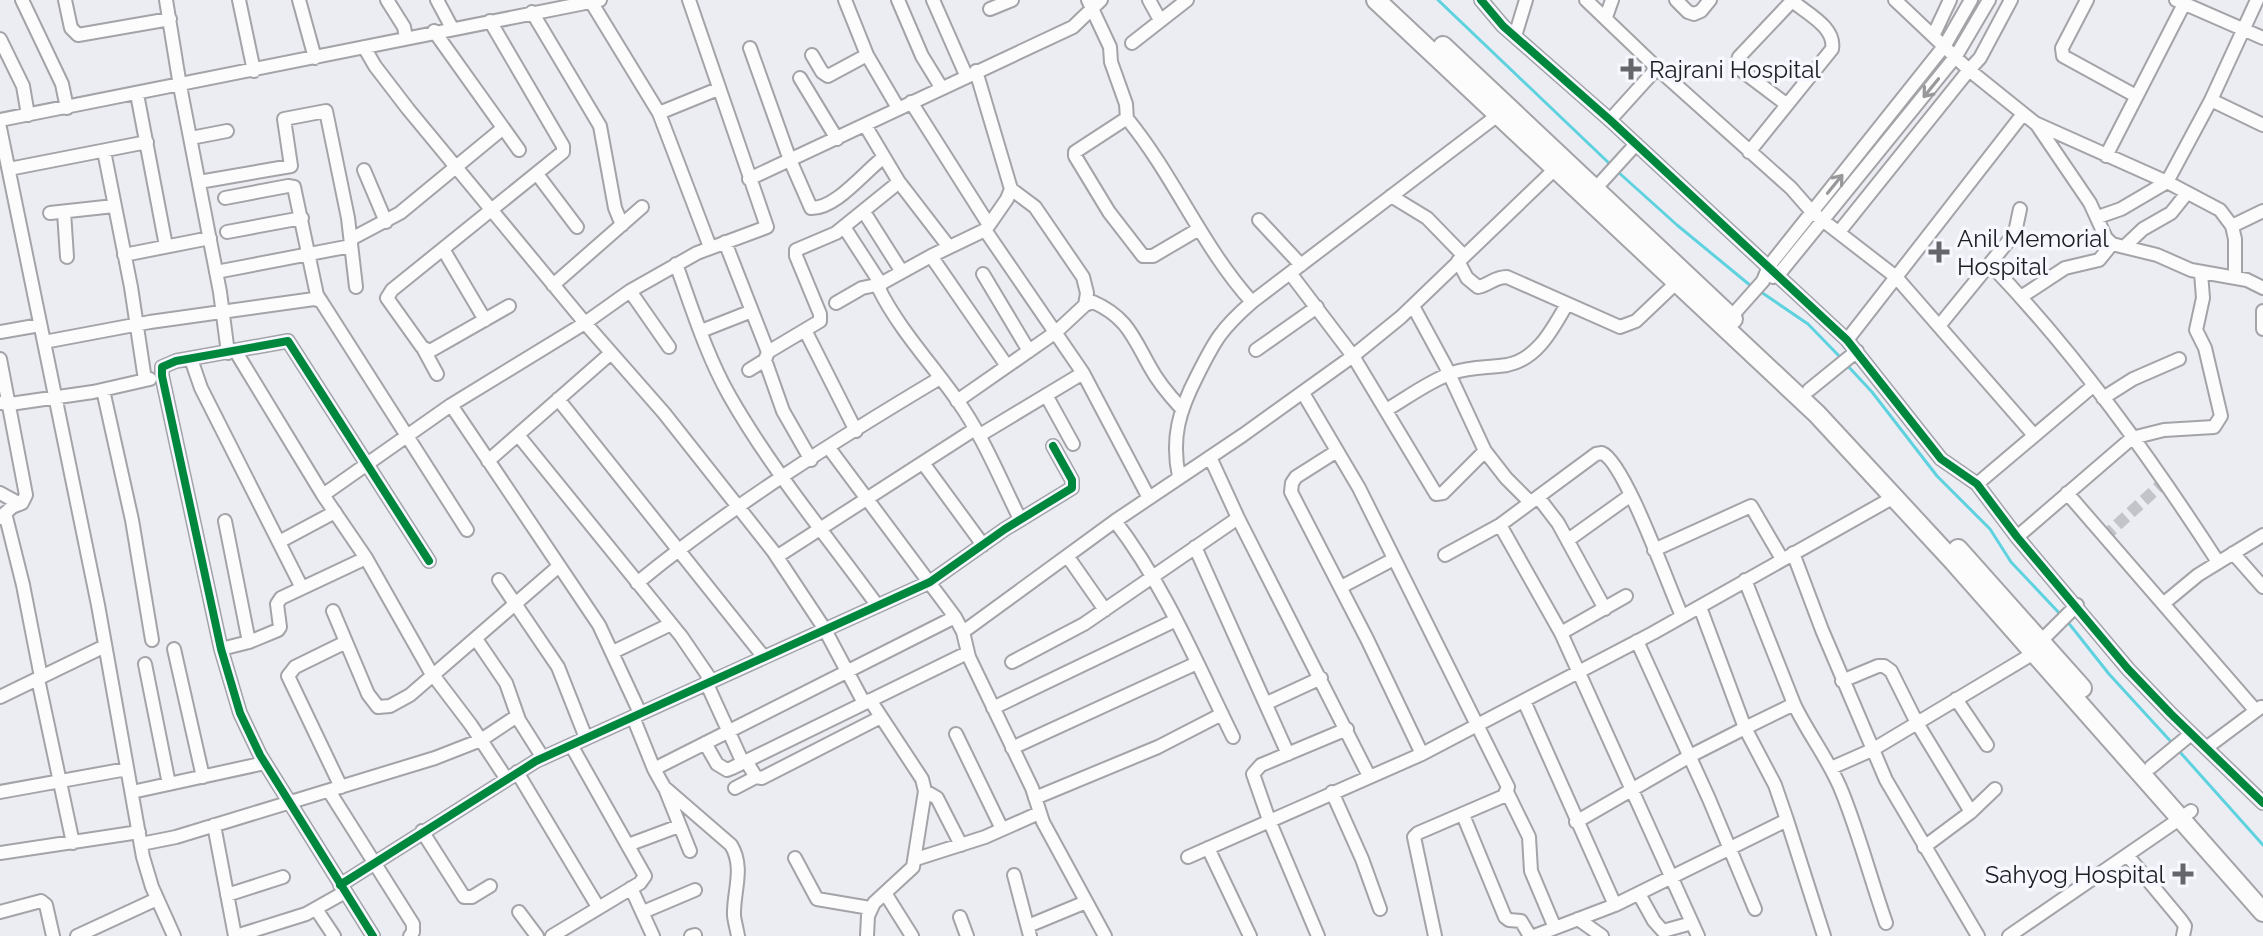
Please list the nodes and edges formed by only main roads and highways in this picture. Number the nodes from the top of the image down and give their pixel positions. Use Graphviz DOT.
graph roads {
  1 [pos="1376,0"];
  2 [pos="1395,0"];
  3 [pos="2037,647"];
  4 [pos="2186,815"];
  5 [pos="2263,894"];
  6 [pos="2263,912"];
  1 -- 3 [label="highway"];
  2 -- 3 [label="highway"];
  3 -- 4 [label="highway"];
  3 -- 4 [label="highway"];
  4 -- 5 [label="highway"];
  4 -- 6 [label="highway"];
}
